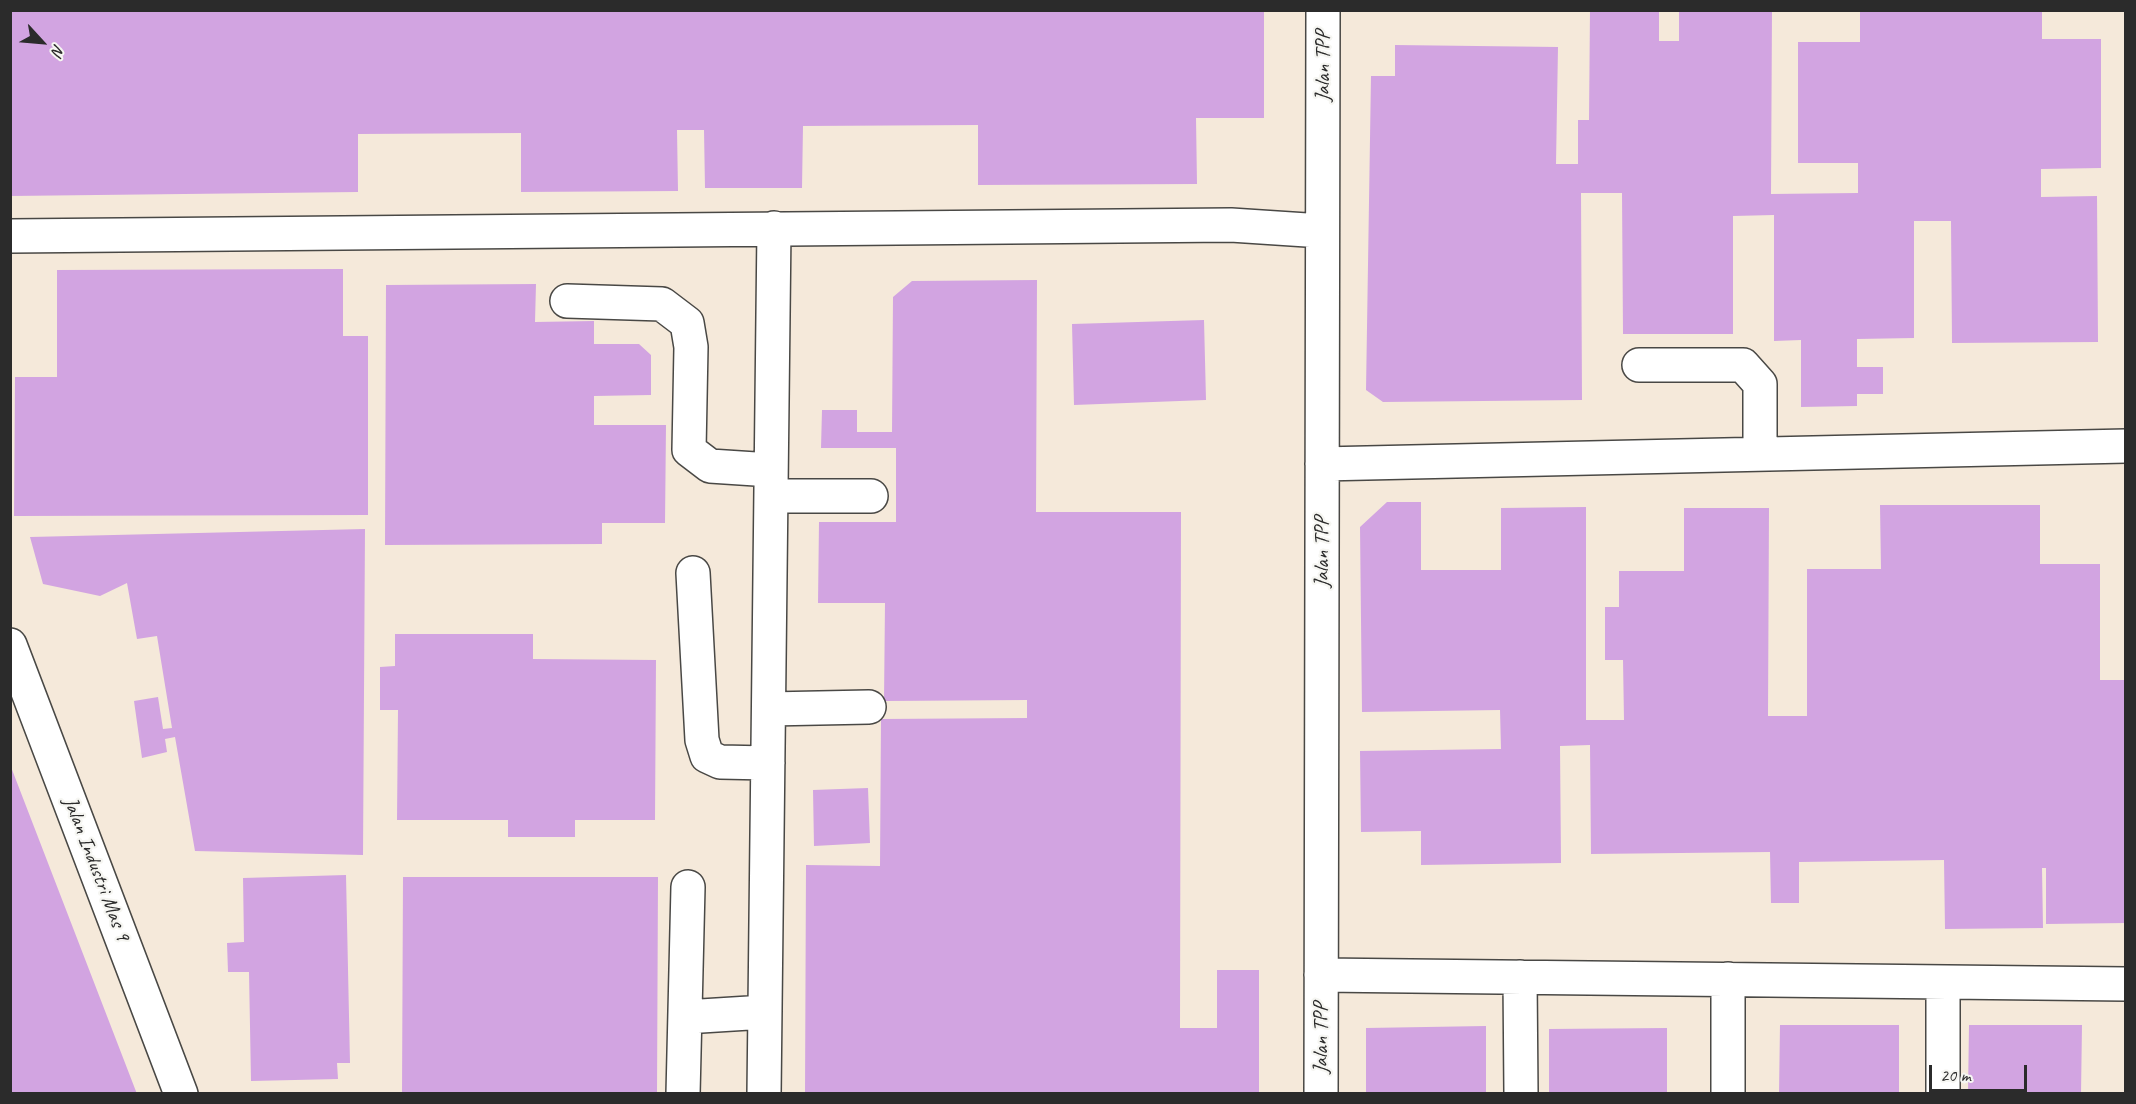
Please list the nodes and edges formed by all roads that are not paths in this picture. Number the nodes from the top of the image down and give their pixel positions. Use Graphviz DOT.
graph roads {
  1 [pos="1323,10"];
  2 [pos="774,228"];
  3 [pos="1322,231"];
  4 [pos="10,236"];
  5 [pos="567,301"];
  6 [pos="1639,365"];
  7 [pos="2126,446"];
  8 [pos="1760,454"];
  9 [pos="1322,464"];
  10 [pos="771,483"];
  11 [pos="871,496"];
  12 [pos="693,573"];
  13 [pos="10,645"];
  14 [pos="868,707"];
  15 [pos="769,709"];
  16 [pos="768,763"];
  17 [pos="688,887"];
  18 [pos="1322,975"];
  19 [pos="1520,977"];
  20 [pos="1728,979"];
  21 [pos="1943,982"];
  22 [pos="2126,984"];
  23 [pos="765,1012"];
  24 [pos="685,1017"];
  25 [pos="181,1094"];
  26 [pos="682,1094"];
  27 [pos="765,1094"];
  28 [pos="1321,1094"];
  29 [pos="1521,1094"];
  30 [pos="1728,1094"];
  31 [pos="1942,1094"];
  1 -- 3 [label="street, Jalan TPP"];
  2 -- 3 [label="street"];
  2 -- 4 [label="street"];
  2 -- 10 [label="street"];
  3 -- 9 [label="street, Jalan TPP"];
  5 -- 10 [label="street"];
  6 -- 8 [label="street"];
  7 -- 8 [label="street"];
  8 -- 9 [label="street"];
  9 -- 18 [label="street, Jalan TPP"];
  10 -- 11 [label="street"];
  10 -- 15 [label="street"];
  12 -- 16 [label="street"];
  13 -- 25 [label="street, Jalan Industri Mas 9"];
  14 -- 15 [label="street"];
  15 -- 16 [label="street"];
  16 -- 23 [label="street"];
  17 -- 24 [label="street"];
  18 -- 19 [label="street"];
  18 -- 28 [label="street, Jalan TPP"];
  19 -- 20 [label="street"];
  19 -- 29 [label="street"];
  20 -- 21 [label="street"];
  20 -- 30 [label="street"];
  21 -- 22 [label="street"];
  21 -- 31 [label="street"];
  23 -- 24 [label="street"];
  23 -- 27 [label="street"];
  24 -- 26 [label="street"];
}
